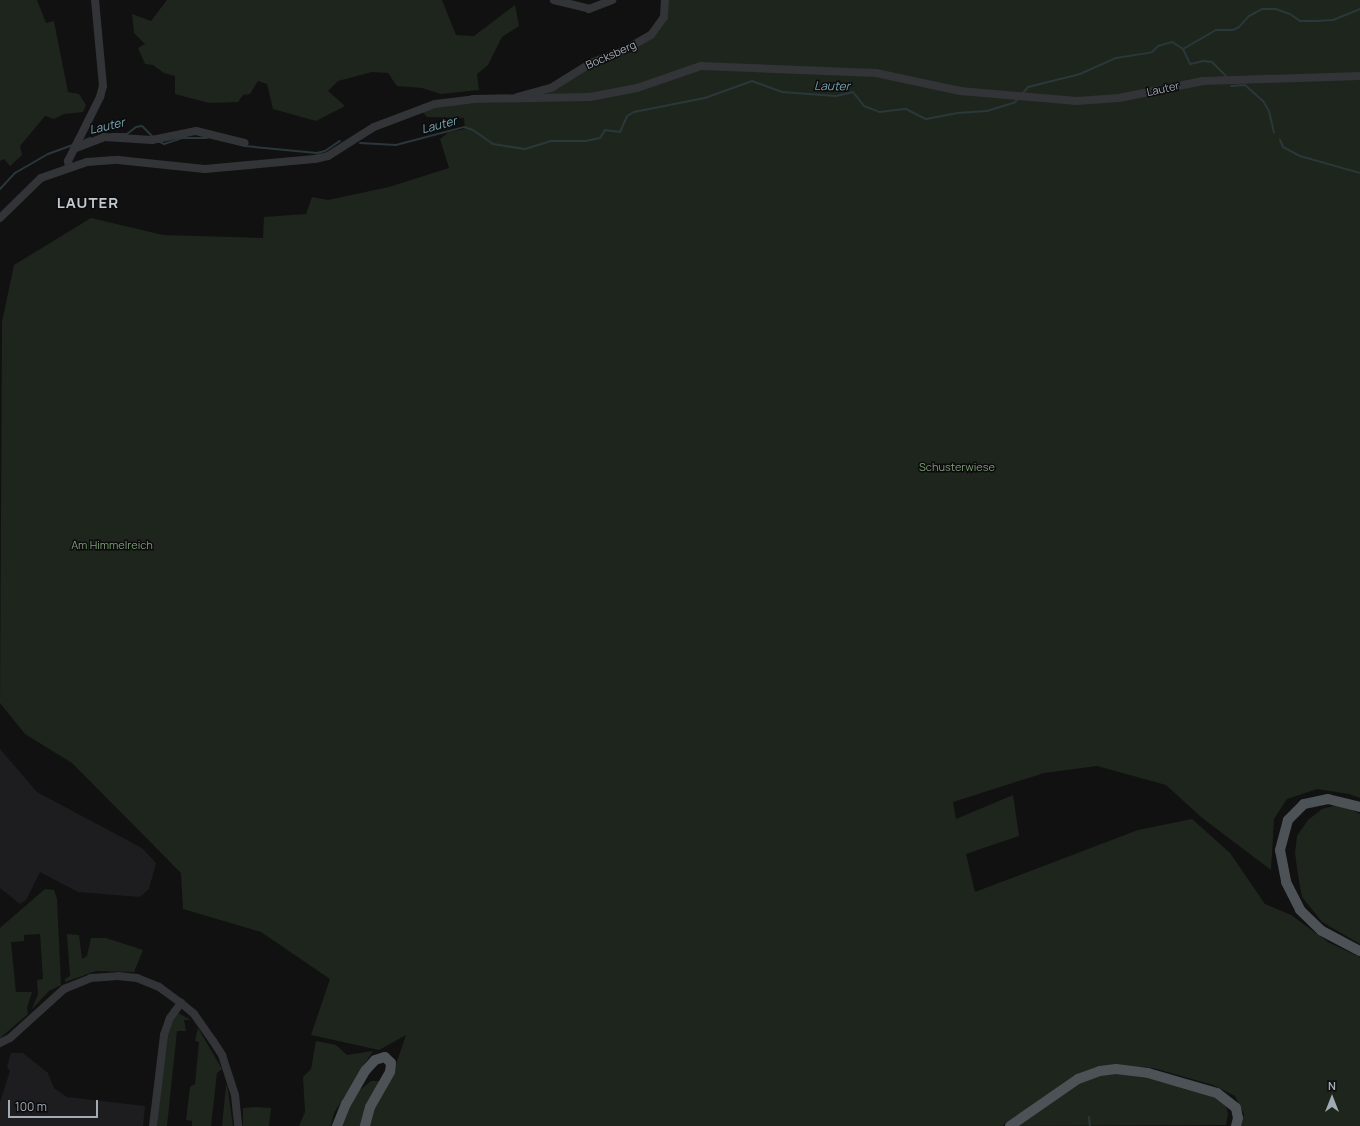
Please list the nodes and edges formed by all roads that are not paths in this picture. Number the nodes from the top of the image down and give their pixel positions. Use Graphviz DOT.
graph roads {
  1 [pos="95,0"];
  2 [pos="554,0"];
  3 [pos="612,0"];
  4 [pos="665,0"];
  5 [pos="571,3"];
  6 [pos="1360,76"];
  7 [pos="513,100"];
  8 [pos="245,143"];
  9 [pos="76,148"];
  10 [pos="69,167"];
  11 [pos="0,218"];
  12 [pos="1360,807"];
  13 [pos="1360,951"];
  14 [pos="181,1003"];
  15 [pos="0,1044"];
  16 [pos="153,1126"];
  17 [pos="238,1126"];
  18 [pos="337,1126"];
  19 [pos="365,1126"];
  20 [pos="1010,1126"];
  21 [pos="1236,1126"];
  1 -- 9 [label="street"];
  2 -- 5 [label="street"];
  3 -- 5 [label="street"];
  4 -- 7 [label="street, Bocksberg"];
  6 -- 7 [label="street, Lauter"];
  7 -- 10 [label="street, Lauter"];
  8 -- 9 [label="street"];
  9 -- 10 [label="street"];
  10 -- 11 [label="street, Lauter"];
  12 -- 13 [label="main road"];
  14 -- 15 [label="street"];
  14 -- 16 [label="street"];
  14 -- 17 [label="street"];
  18 -- 19 [label="main road"];
  20 -- 21 [label="main road"];
}
